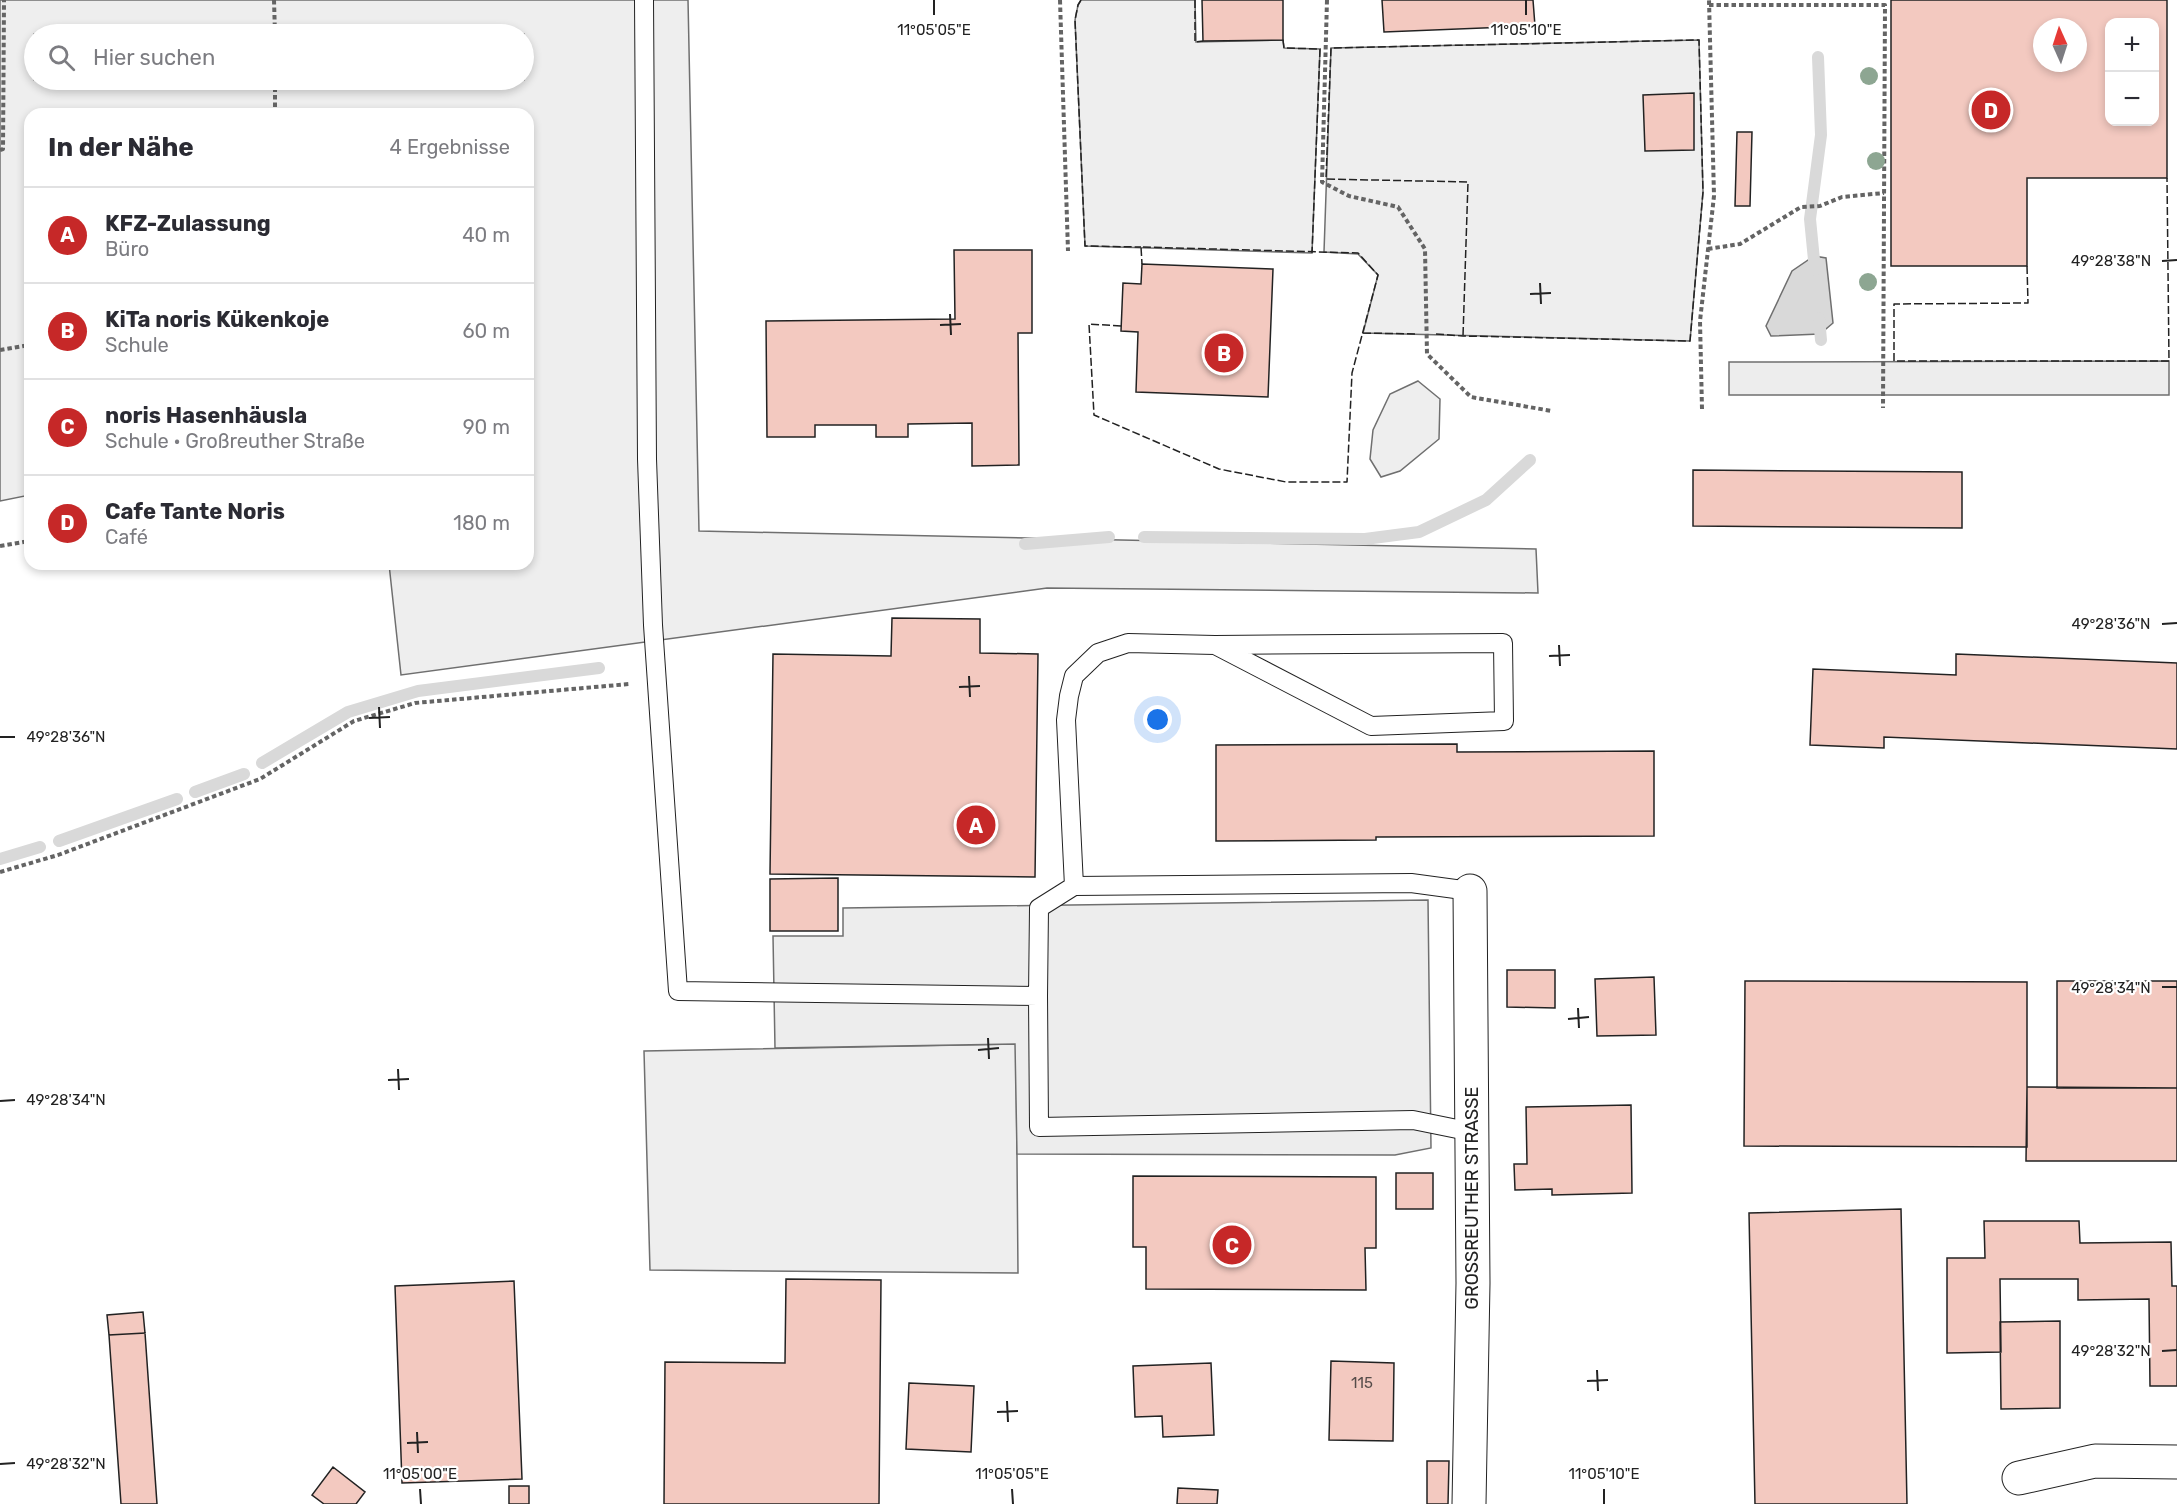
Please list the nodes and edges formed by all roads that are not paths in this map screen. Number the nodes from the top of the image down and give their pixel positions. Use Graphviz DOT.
graph roads {
  1 [pos="644,0"];
  2 [pos="1215,645"];
  3 [pos="1074,886"];
  4 [pos="1470,891"];
  5 [pos="1038,996"];
  6 [pos="1472,1132"];
  7 [pos="2177,1462"];
  8 [pos="2019,1478"];
  9 [pos="1469,1504"];
  1 -- 5 [label="lane"];
  2 -- 2 [label="lane"];
  2 -- 3 [label="lane"];
  3 -- 4 [label="lane"];
  3 -- 5 [label="lane"];
  4 -- 6 [label="street, GROSSREUTHER STRASSE"];
  5 -- 6 [label="lane"];
  6 -- 9 [label="street, GROSSREUTHER STRASSE"];
  7 -- 8 [label="street"];
}
